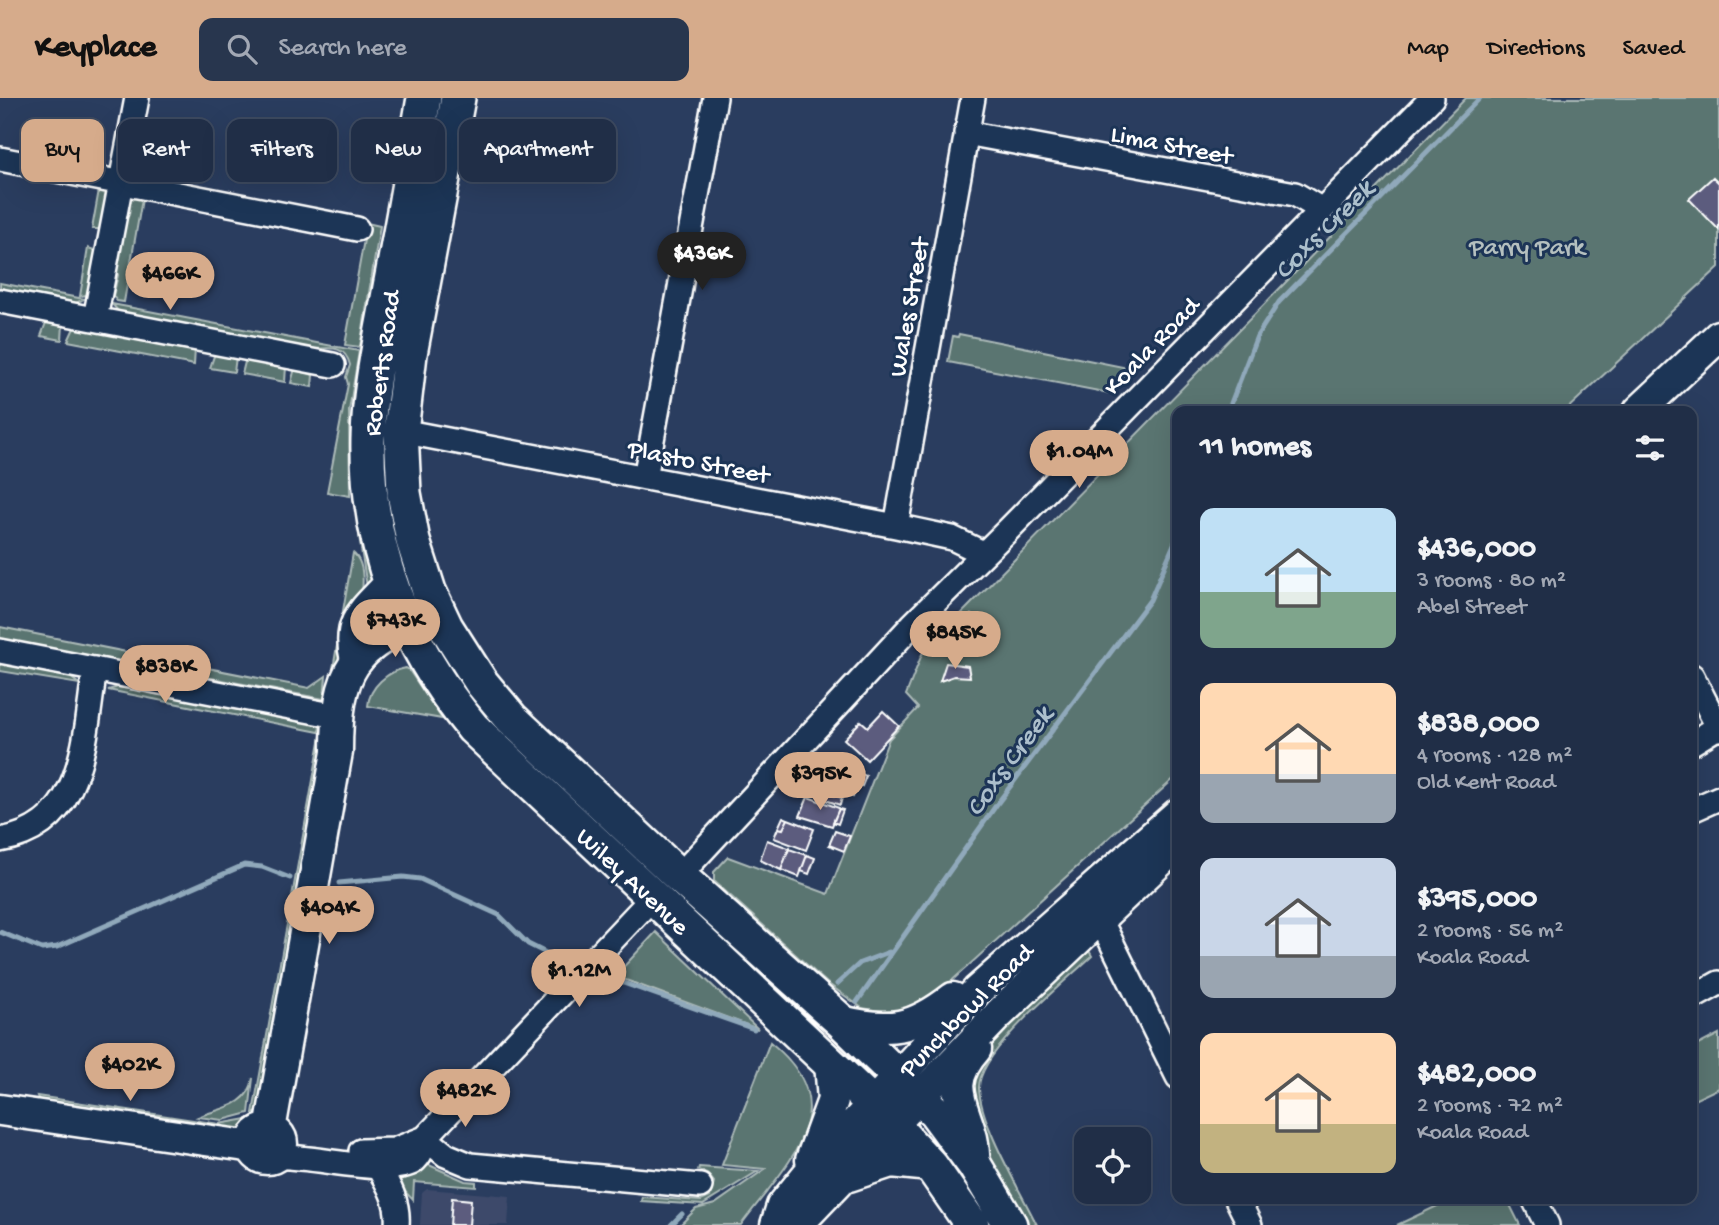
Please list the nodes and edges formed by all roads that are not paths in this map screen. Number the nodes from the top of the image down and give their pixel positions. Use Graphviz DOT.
graph roads {
  1 [pos="137,98"];
  2 [pos="424,98"];
  3 [pos="458,98"];
  4 [pos="715,98"];
  5 [pos="973,98"];
  6 [pos="1432,98"];
  7 [pos="133,119"];
  8 [pos="966,133"];
  9 [pos="0,159"];
  10 [pos="118,181"];
  11 [pos="121,182"];
  12 [pos="1322,210"];
  13 [pos="357,229"];
  14 [pos="0,301"];
  15 [pos="94,319"];
  16 [pos="1719,336"];
  17 [pos="333,365"];
  18 [pos="1644,406"];
  19 [pos="401,431"];
  20 [pos="646,478"];
  21 [pos="896,526"];
  22 [pos="983,553"];
  23 [pos="391,584"];
  24 [pos="443,619"];
  25 [pos="410,633"];
  26 [pos="0,651"];
  27 [pos="357,658"];
  28 [pos="95,669"];
  29 [pos="1697,686"];
  30 [pos="337,716"];
  31 [pos="1719,728"];
  32 [pos="1697,740"];
  33 [pos="337,752"];
  34 [pos="1719,798"];
  35 [pos="1697,808"];
  36 [pos="1172,819"];
  37 [pos="0,840"];
  38 [pos="1172,849"];
  39 [pos="678,876"];
  40 [pos="653,897"];
  41 [pos="1099,916"];
  42 [pos="1719,984"];
  43 [pos="977,991"];
  44 [pos="1697,995"];
  45 [pos="999,1014"];
  46 [pos="841,1021"];
  47 [pos="830,1063"];
  48 [pos="1172,1065"];
  49 [pos="907,1086"];
  50 [pos="0,1110"];
  51 [pos="882,1113"];
  52 [pos="425,1138"];
  53 [pos="270,1142"];
  54 [pos="931,1166"];
  55 [pos="975,1166"];
  56 [pos="378,1167"];
  57 [pos="808,1174"];
  58 [pos="839,1181"];
  59 [pos="700,1186"];
  60 [pos="1240,1204"];
  61 [pos="1536,1204"];
  62 [pos="398,1218"];
  63 [pos="776,1225"];
  64 [pos="797,1225"];
  65 [pos="972,1225"];
  66 [pos="1010,1225"];
  67 [pos="1250,1225"];
  68 [pos="1547,1225"];
  1 -- 7 [label="street"];
  2 -- 23 [label="highway, Roberts Road"];
  3 -- 19 [label="highway, Roberts Road"];
  4 -- 20 [label="street"];
  5 -- 8 [label="street, Wales Street"];
  6 -- 12 [label="street, Koala Road"];
  8 -- 12 [label="street, Lima Street"];
  8 -- 21 [label="street, Wales Street"];
  9 -- 10 [label="street"];
  11 -- 13 [label="street"];
  11 -- 15 [label="street"];
  12 -- 22 [label="street, Koala Road"];
  14 -- 15 [label="street"];
  15 -- 17 [label="street"];
  16 -- 18 [label="main road"];
  19 -- 20 [label="street, Plasto Street"];
  19 -- 24 [label="highway, Roberts Road"];
  20 -- 21 [label="street, Plasto Street"];
  21 -- 22 [label="street, Plasto Street"];
  22 -- 39 [label="street, Koala Road"];
  23 -- 25 [label="highway, Roberts Road"];
  23 -- 27 [label="highway"];
  24 -- 25 [label="main road"];
  24 -- 39 [label="highway, Wiley Avenue"];
  25 -- 27 [label="main road"];
  25 -- 33 [label="main road"];
  25 -- 40 [label="highway, Wiley Avenue"];
  26 -- 28 [label="street"];
  27 -- 30 [label="main road"];
  28 -- 30 [label="street"];
  28 -- 37 [label="street"];
  29 -- 31 [label="street"];
  30 -- 33 [label="main road"];
  31 -- 32 [label="street"];
  33 -- 53 [label="main road"];
  34 -- 35 [label="street"];
  36 -- 43 [label="main road, Punchbowl Road"];
  38 -- 41 [label="main road, Punchbowl Road"];
  39 -- 46 [label="highway, Wiley Avenue"];
  40 -- 47 [label="highway, Wiley Avenue"];
  40 -- 52 [label="street"];
  41 -- 45 [label="main road, Punchbowl Road"];
  41 -- 48 [label="street"];
  42 -- 44 [label="street"];
  43 -- 46 [label="main road"];
  43 -- 49 [label="main road, Punchbowl Road"];
  45 -- 49 [label="main road, Punchbowl Road"];
  45 -- 55 [label="main road"];
  46 -- 49 [label="highway, Wiley Avenue"];
  47 -- 51 [label="highway, Wiley Avenue"];
  47 -- 57 [label="main road"];
  49 -- 51 [label="main road, Punchbowl Road"];
  49 -- 55 [label="highway, Wiley Avenue"];
  50 -- 53 [label="main road"];
  51 -- 54 [label="highway, Wiley Avenue"];
  51 -- 57 [label="main road, Punchbowl Road"];
  51 -- 58 [label="main road, Punchbowl Road"];
  52 -- 53 [label="street"];
  52 -- 56 [label="street"];
  52 -- 59 [label="street"];
  53 -- 56 [label="street"];
  54 -- 58 [label="main road"];
  54 -- 65 [label="highway, Wiley Avenue"];
  55 -- 66 [label="highway, Wiley Avenue"];
  56 -- 62 [label="street"];
  57 -- 63 [label="main road, Punchbowl Road"];
  58 -- 64 [label="main road, Punchbowl Road"];
  60 -- 67 [label="street"];
  61 -- 68 [label="street"];
}
